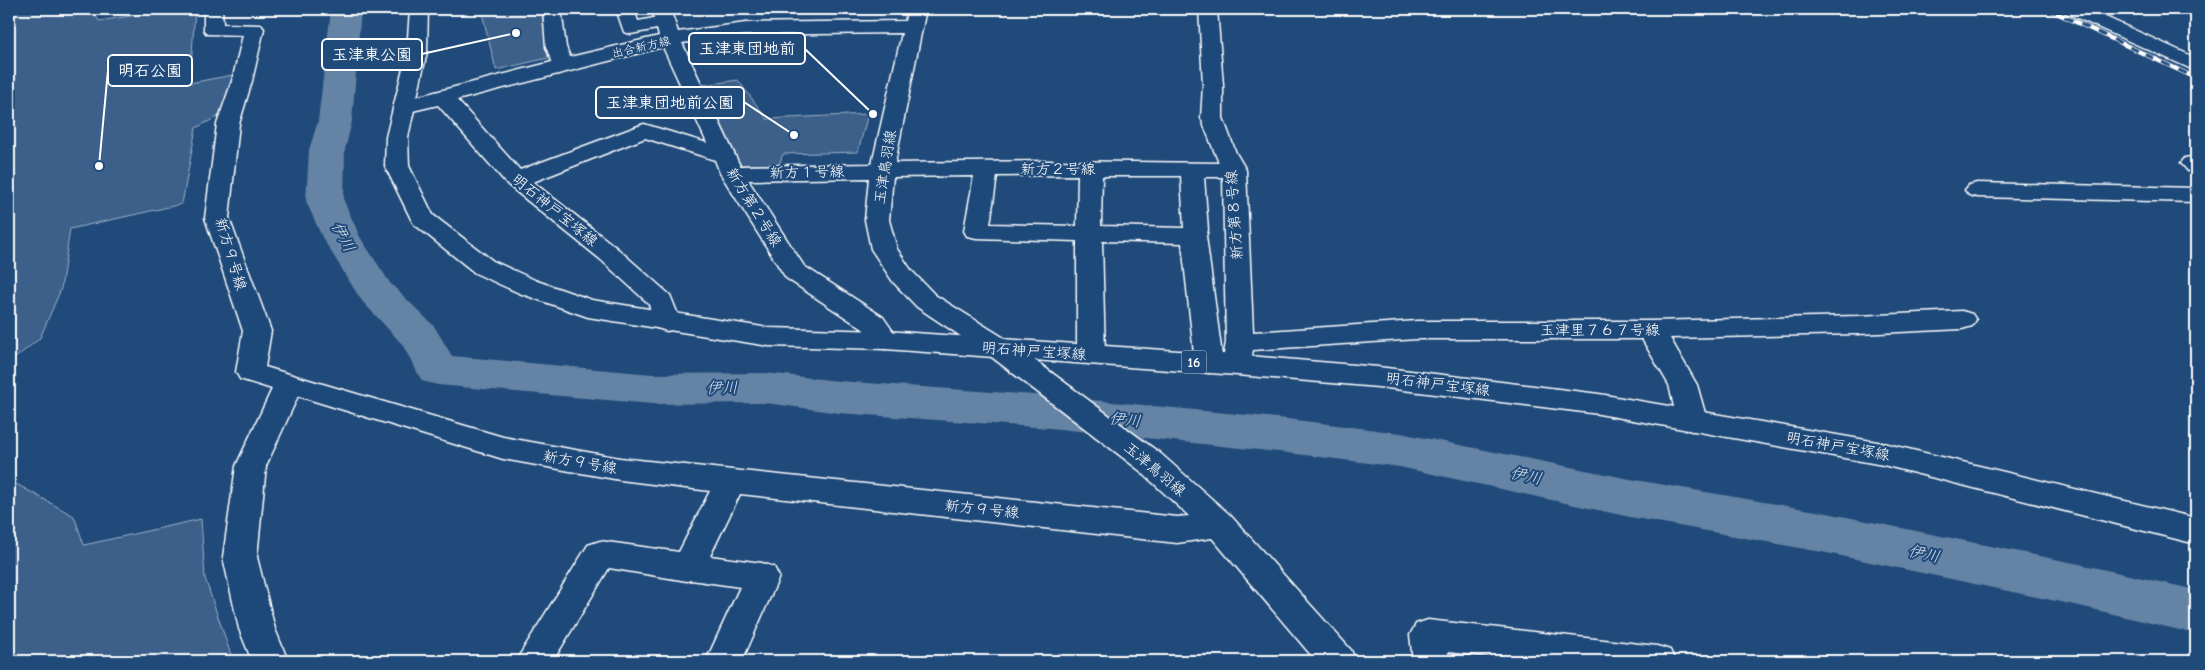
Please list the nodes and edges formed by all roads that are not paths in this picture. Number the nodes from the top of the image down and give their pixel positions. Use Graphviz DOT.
graph roads {
  1 [pos="213,9"];
  2 [pos="419,9"];
  3 [pos="552,9"];
  4 [pos="625,9"];
  5 [pos="818,9"];
  6 [pos="1208,9"];
  7 [pos="2073,9"];
  8 [pos="915,18"];
  9 [pos="665,23"];
  10 [pos="810,28"];
  11 [pos="563,65"];
  12 [pos="2196,65"];
  13 [pos="442,96"];
  14 [pos="404,107"];
  15 [pos="728,164"];
  16 [pos="986,169"];
  17 [pos="1090,169"];
  18 [pos="1192,170"];
  19 [pos="1234,170"];
  20 [pos="882,171"];
  21 [pos="516,180"];
  22 [pos="1977,190"];
  23 [pos="2196,195"];
  24 [pos="1089,234"];
  25 [pos="1194,236"];
  26 [pos="1962,320"];
  27 [pos="667,322"];
  28 [pos="1651,330"];
  29 [pos="885,340"];
  30 [pos="999,348"];
  31 [pos="1091,354"];
  32 [pos="1238,354"];
  33 [pos="1209,363"];
  34 [pos="289,384"];
  35 [pos="1692,420"];
  36 [pos="731,481"];
  37 [pos="1219,524"];
  38 [pos="2195,528"];
  39 [pos="688,568"];
  40 [pos="270,661"];
  41 [pos="534,661"];
  42 [pos="724,661"];
  43 [pos="1338,661"];
  44 [pos="1430,661"];
  45 [pos="1657,661"];
  1 -- 34 [label="street, 新方９号線"];
  2 -- 14 [label="street, 明石神戸宝塚線 / 16"];
  3 -- 11 [label="street"];
  4 -- 9 [label="street"];
  5 -- 10 [label="street"];
  6 -- 19 [label="street, 新方第８号線"];
  7 -- 12 [label="street"];
  8 -- 10 [label="street, 出合新方線"];
  8 -- 20 [label="street, 玉津鳥羽線"];
  9 -- 10 [label="street, 出合新方線"];
  9 -- 11 [label="street, 出合新方線"];
  9 -- 15 [label="street"];
  11 -- 13 [label="street, 出合新方線"];
  13 -- 14 [label="street, 出合新方線"];
  13 -- 21 [label="street, 明石神戸宝塚線"];
  14 -- 27 [label="street, 明石神戸宝塚線 / 16"];
  15 -- 20 [label="street, 新方１号線"];
  15 -- 21 [label="street, 新方第２号線"];
  15 -- 29 [label="street, 新方第２号線"];
  16 -- 17 [label="street, 新方２号線"];
  16 -- 20 [label="street, 新方２号線"];
  16 -- 24 [label="street"];
  17 -- 18 [label="street, 新方２号線"];
  17 -- 24 [label="street"];
  18 -- 19 [label="street, 新方２号線"];
  18 -- 25 [label="street"];
  19 -- 32 [label="street, 新方第８号線"];
  20 -- 30 [label="street, 玉津鳥羽線"];
  21 -- 27 [label="street, 明石神戸宝塚線"];
  22 -- 23 [label="street"];
  24 -- 25 [label="street"];
  24 -- 31 [label="street"];
  25 -- 33 [label="street"];
  26 -- 28 [label="street, 玉津里７６７号線"];
  27 -- 29 [label="street, 明石神戸宝塚線 / 16"];
  28 -- 32 [label="street, 玉津里７６７号線"];
  28 -- 35 [label="street"];
  29 -- 30 [label="street, 明石神戸宝塚線 / 16"];
  30 -- 31 [label="street, 明石神戸宝塚線 / 16"];
  30 -- 37 [label="street, 玉津鳥羽線"];
  31 -- 33 [label="street, 明石神戸宝塚線 / 16"];
  32 -- 33 [label="street, 明石神戸宝塚線 / 16"];
  32 -- 35 [label="street, 明石神戸宝塚線 / 16"];
  34 -- 36 [label="street, 新方９号線"];
  34 -- 40 [label="street"];
  35 -- 38 [label="street, 明石神戸宝塚線 / 16"];
  36 -- 37 [label="street, 新方９号線"];
  36 -- 39 [label="street"];
  37 -- 43 [label="street, 玉津鳥羽線"];
  39 -- 41 [label="street"];
  39 -- 42 [label="street"];
  44 -- 45 [label="street"];
}
